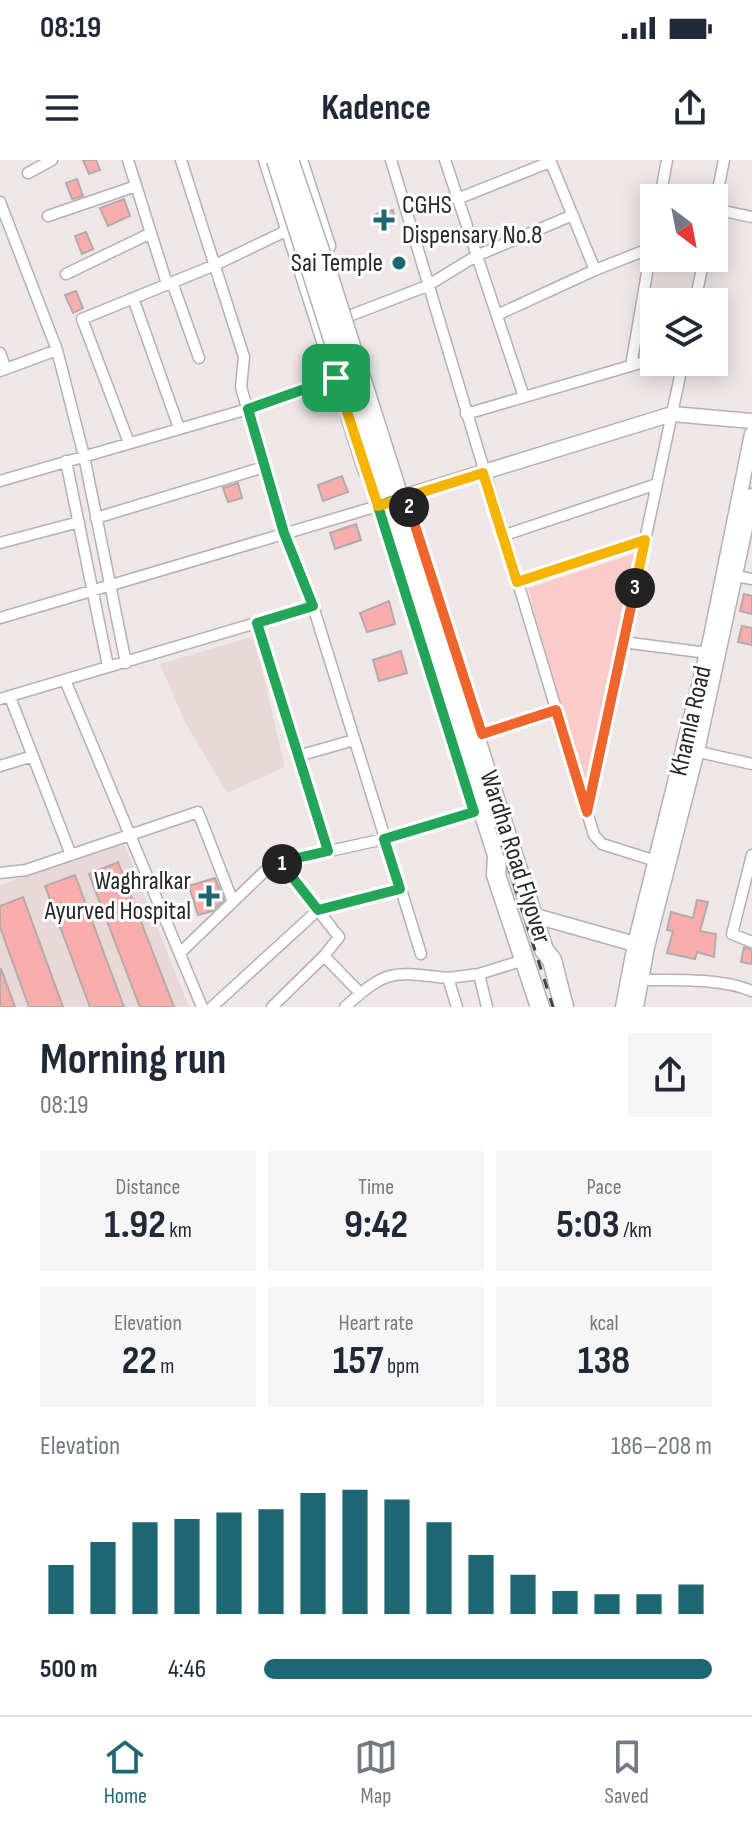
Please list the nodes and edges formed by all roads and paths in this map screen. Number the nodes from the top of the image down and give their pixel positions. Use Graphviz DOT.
graph roads {
  1 [pos="52,160"];
  2 [pos="128,160"];
  3 [pos="181,160"];
  4 [pos="266,160"];
  5 [pos="276,160"];
  6 [pos="289,160"];
  7 [pos="300,160"];
  8 [pos="445,160"];
  9 [pos="667,160"];
  10 [pos="724,160"];
  11 [pos="395,161"];
  12 [pos="550,161"];
  13 [pos="28,173"];
  14 [pos="665,184"];
  15 [pos="136,186"];
  16 [pos="457,199"];
  17 [pos="0,202"];
  18 [pos="573,215"];
  19 [pos="48,216"];
  20 [pos="752,217"];
  21 [pos="288,230"];
  22 [pos="151,233"];
  23 [pos="640,252"];
  24 [pos="476,256"];
  25 [pos="215,265"];
  26 [pos="595,270"];
  27 [pos="647,272"];
  28 [pos="66,274"];
  29 [pos="170,283"];
  30 [pos="427,286"];
  31 [pos="133,298"];
  32 [pos="497,315"];
  33 [pos="349,316"];
  34 [pos="57,350"];
  35 [pos="0,353"];
  36 [pos="199,358"];
  37 [pos="640,363"];
  38 [pos="631,366"];
  39 [pos="3,370"];
  40 [pos="680,376"];
  41 [pos="336,378"];
  42 [pos="524,397"];
  43 [pos="248,409"];
  44 [pos="466,414"];
  45 [pos="672,414"];
  46 [pos="752,421"];
  47 [pos="179,428"];
  48 [pos="752,434"];
  49 [pos="129,443"];
  50 [pos="82,456"];
  51 [pos="68,461"];
  52 [pos="264,467"];
  53 [pos="483,473"];
  54 [pos="0,481"];
  55 [pos="657,484"];
  56 [pos="405,496"];
  57 [pos="752,496"];
  58 [pos="378,506"];
  59 [pos="96,518"];
  60 [pos="79,522"];
  61 [pos="284,533"];
  62 [pos="502,536"];
  63 [pos="645,540"];
  64 [pos="0,543"];
  65 [pos="736,576"];
  66 [pos="752,579"];
  67 [pos="517,582"];
  68 [pos="101,588"];
  69 [pos="313,606"];
  70 [pos="0,618"];
  71 [pos="257,623"];
  72 [pos="623,642"];
  73 [pos="707,653"];
  74 [pos="126,663"];
  75 [pos="108,666"];
  76 [pos="65,680"];
  77 [pos="5,698"];
  78 [pos="556,710"];
  79 [pos="482,734"];
  80 [pos="354,740"];
  81 [pos="691,750"];
  82 [pos="33,756"];
  83 [pos="298,756"];
  84 [pos="752,764"];
  85 [pos="0,766"];
  86 [pos="474,812"];
  87 [pos="587,812"];
  88 [pos="130,834"];
  89 [pos="384,839"];
  90 [pos="328,851"];
  91 [pos="71,855"];
  92 [pos="752,855"];
  93 [pos="656,861"];
  94 [pos="280,862"];
  95 [pos="0,873"];
  96 [pos="496,875"];
  97 [pos="400,889"];
  98 [pos="233,902"];
  99 [pos="318,910"];
  100 [pos="539,917"];
  101 [pos="752,942"];
  102 [pos="641,946"];
  103 [pos="180,953"];
  104 [pos="421,954"];
  105 [pos="324,956"];
  106 [pos="524,960"];
  107 [pos="552,960"];
  108 [pos="479,974"];
  109 [pos="448,978"];
  110 [pos="641,980"];
  111 [pos="752,991"];
  112 [pos="360,993"];
  113 [pos="277,1005"];
  114 [pos="455,1006"];
  115 [pos="202,1007"];
  116 [pos="212,1007"];
  117 [pos="345,1007"];
  118 [pos="487,1007"];
  119 [pos="540,1007"];
  120 [pos="564,1007"];
  121 [pos="623,1007"];
  122 [pos="636,1007"];
  1 -- 13 [label="street"];
  2 -- 15 [label="street"];
  3 -- 25 [label="street"];
  4 -- 21 [label="street"];
  5 -- 96 [label="highway, Wardha Road Flyover, bridge"];
  6 -- 107 [label="highway, Wardha Road Flyover, bridge"];
  7 -- 33 [label="street"];
  8 -- 16 [label="street"];
  9 -- 14 [label="street"];
  10 -- 20 [label="street"];
  11 -- 30 [label="street"];
  12 -- 16 [label="street"];
  12 -- 18 [label="street"];
  15 -- 19 [label="street"];
  15 -- 22 [label="street"];
  16 -- 24 [label="street"];
  17 -- 34 [label="street"];
  18 -- 24 [label="street"];
  18 -- 26 [label="street"];
  21 -- 25 [label="street"];
  21 -- 41 [label="street"];
  22 -- 28 [label="street"];
  22 -- 29 [label="street"];
  23 -- 26 [label="street"];
  24 -- 30 [label="street"];
  24 -- 32 [label="street"];
  25 -- 29 [label="street"];
  25 -- 43 [label="street"];
  26 -- 32 [label="street"];
  27 -- 38 [label="street"];
  29 -- 31 [label="street"];
  29 -- 36 [label="street"];
  30 -- 33 [label="street"];
  30 -- 44 [label="street"];
  31 -- 47 [label="street"];
  31 -- 49 [label="street"];
  32 -- 42 [label="street"];
  33 -- 56 [label="street"];
  34 -- 39 [label="street"];
  34 -- 50 [label="street"];
  35 -- 39 [label="street"];
  37 -- 38 [label="street"];
  38 -- 42 [label="street"];
  40 -- 45 [label="street"];
  41 -- 43 [label="street"];
  41 -- 58 [label="street"];
  42 -- 44 [label="street"];
  43 -- 47 [label="street"];
  43 -- 52 [label="street"];
  44 -- 53 [label="street"];
  45 -- 46 [label="street"];
  45 -- 53 [label="street"];
  45 -- 55 [label="street"];
  47 -- 49 [label="street"];
  48 -- 73 [label="street, Khamla Road"];
  49 -- 50 [label="street"];
  50 -- 51 [label="street"];
  50 -- 59 [label="street"];
  51 -- 54 [label="street"];
  51 -- 60 [label="street"];
  52 -- 59 [label="street"];
  52 -- 61 [label="street"];
  53 -- 56 [label="street"];
  53 -- 62 [label="street"];
  55 -- 62 [label="street"];
  55 -- 63 [label="street"];
  56 -- 58 [label="street"];
  56 -- 79 [label="street"];
  57 -- 65 [label="street, Khamla Road"];
  58 -- 61 [label="street"];
  58 -- 86 [label="street"];
  59 -- 68 [label="street"];
  60 -- 64 [label="street"];
  60 -- 68 [label="street"];
  61 -- 68 [label="street"];
  61 -- 69 [label="street"];
  62 -- 67 [label="street"];
  63 -- 67 [label="street"];
  63 -- 72 [label="street"];
  65 -- 66 [label="street"];
  65 -- 81 [label="street, Khamla Road"];
  67 -- 78 [label="street"];
  68 -- 70 [label="street"];
  68 -- 74 [label="street"];
  68 -- 75 [label="street"];
  69 -- 71 [label="street"];
  69 -- 80 [label="street"];
  71 -- 74 [label="street"];
  71 -- 83 [label="street"];
  72 -- 73 [label="street"];
  72 -- 87 [label="street"];
  73 -- 81 [label="street, Khamla Road"];
  74 -- 75 [label="street"];
  75 -- 76 [label="street"];
  76 -- 77 [label="street"];
  76 -- 88 [label="street"];
  77 -- 82 [label="street"];
  78 -- 79 [label="street"];
  78 -- 87 [label="street"];
  79 -- 100 [label="street"];
  80 -- 83 [label="street"];
  80 -- 89 [label="street"];
  81 -- 84 [label="street"];
  81 -- 93 [label="street, Khamla Road"];
  81 -- 102 [label="street, Khamla Road"];
  82 -- 85 [label="street"];
  82 -- 91 [label="street"];
  83 -- 90 [label="street"];
  86 -- 89 [label="street"];
  86 -- 96 [label="street"];
  87 -- 93 [label="street"];
  88 -- 91 [label="street"];
  88 -- 98 [label="street"];
  88 -- 103 [label="street"];
  89 -- 90 [label="street"];
  89 -- 97 [label="street"];
  90 -- 94 [label="street"];
  91 -- 95 [label="street"];
  92 -- 101 [label="street"];
  93 -- 102 [label="street, Khamla Road"];
  94 -- 98 [label="street"];
  94 -- 99 [label="street"];
  96 -- 106 [label="highway"];
  97 -- 99 [label="street"];
  97 -- 104 [label="street"];
  98 -- 103 [label="street"];
  99 -- 105 [label="street"];
  99 -- 116 [label="street"];
  100 -- 102 [label="street"];
  100 -- 107 [label="street"];
  102 -- 110 [label="street, Khamla Road"];
  102 -- 121 [label="street, Khamla Road"];
  103 -- 115 [label="street"];
  105 -- 112 [label="street"];
  105 -- 113 [label="street"];
  106 -- 108 [label="street"];
  106 -- 119 [label="highway"];
  107 -- 120 [label="highway, Wardha Road Flyover"];
  108 -- 109 [label="street"];
  108 -- 118 [label="street"];
  109 -- 112 [label="street"];
  109 -- 114 [label="street"];
  110 -- 111 [label="street"];
  110 -- 122 [label="street, Khamla Road"];
  112 -- 117 [label="street"];
}
